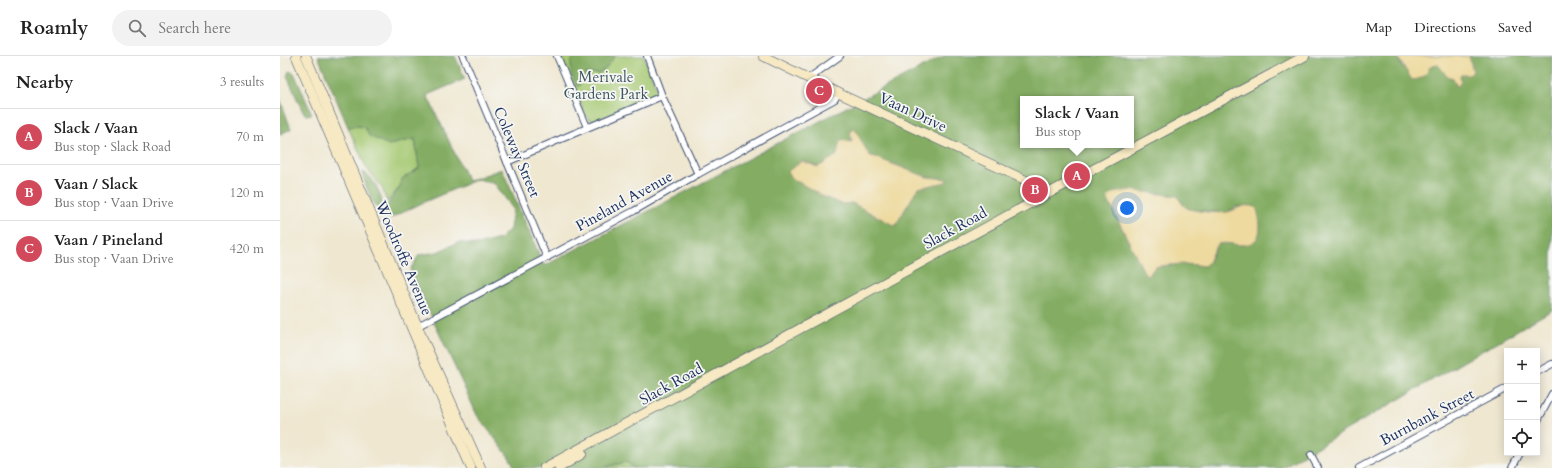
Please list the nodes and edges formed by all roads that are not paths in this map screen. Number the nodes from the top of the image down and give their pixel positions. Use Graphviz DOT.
graph roads {
  1 [pos="296,56"];
  2 [pos="306,56"];
  3 [pos="463,56"];
  4 [pos="557,56"];
  5 [pos="647,56"];
  6 [pos="763,56"];
  7 [pos="840,56"];
  8 [pos="1306,56"];
  9 [pos="809,78"];
  10 [pos="838,93"];
  11 [pos="662,96"];
  12 [pos="587,127"];
  13 [pos="1134,148"];
  14 [pos="1134,148"];
  15 [pos="507,162"];
  16 [pos="698,174"];
  17 [pos="1051,192"];
  18 [pos="547,258"];
  19 [pos="418,326"];
  20 [pos="1552,364"];
  21 [pos="1540,370"];
  22 [pos="1504,390"];
  23 [pos="1552,394"];
  24 [pos="1538,420"];
  25 [pos="619,428"];
  26 [pos="1311,455"];
  27 [pos="1518,456"];
  28 [pos="470,468"];
  29 [pos="481,468"];
  30 [pos="544,468"];
  31 [pos="559,468"];
  32 [pos="1318,468"];
  33 [pos="1359,468"];
  34 [pos="1512,468"];
  1 -- 28 [label="street, Woodroffe Avenue"];
  2 -- 19 [label="street, Woodroffe Avenue"];
  3 -- 15 [label="street, Coleway Street"];
  4 -- 12 [label="street"];
  5 -- 11 [label="street"];
  6 -- 9 [label="street, Vaan Drive"];
  7 -- 9 [label="street"];
  8 -- 14 [label="street, Slack Road"];
  9 -- 10 [label="street, Vaan Drive"];
  10 -- 16 [label="street, Pineland Avenue"];
  10 -- 17 [label="street, Vaan Drive"];
  11 -- 12 [label="street"];
  11 -- 16 [label="street"];
  12 -- 15 [label="street"];
  13 -- 17 [label="street, Slack Road"];
  15 -- 18 [label="street, Coleway Street"];
  16 -- 18 [label="street, Pineland Avenue"];
  17 -- 25 [label="street, Slack Road"];
  18 -- 19 [label="street, Pineland Avenue"];
  19 -- 29 [label="street, Woodroffe Avenue"];
  20 -- 21 [label="street"];
  22 -- 33 [label="street, Burnbank Street"];
  23 -- 24 [label="street"];
  25 -- 30 [label="street, Slack Road"];
  25 -- 31 [label="street, Slack Road"];
  26 -- 32 [label="street"];
  27 -- 34 [label="street"];
}
